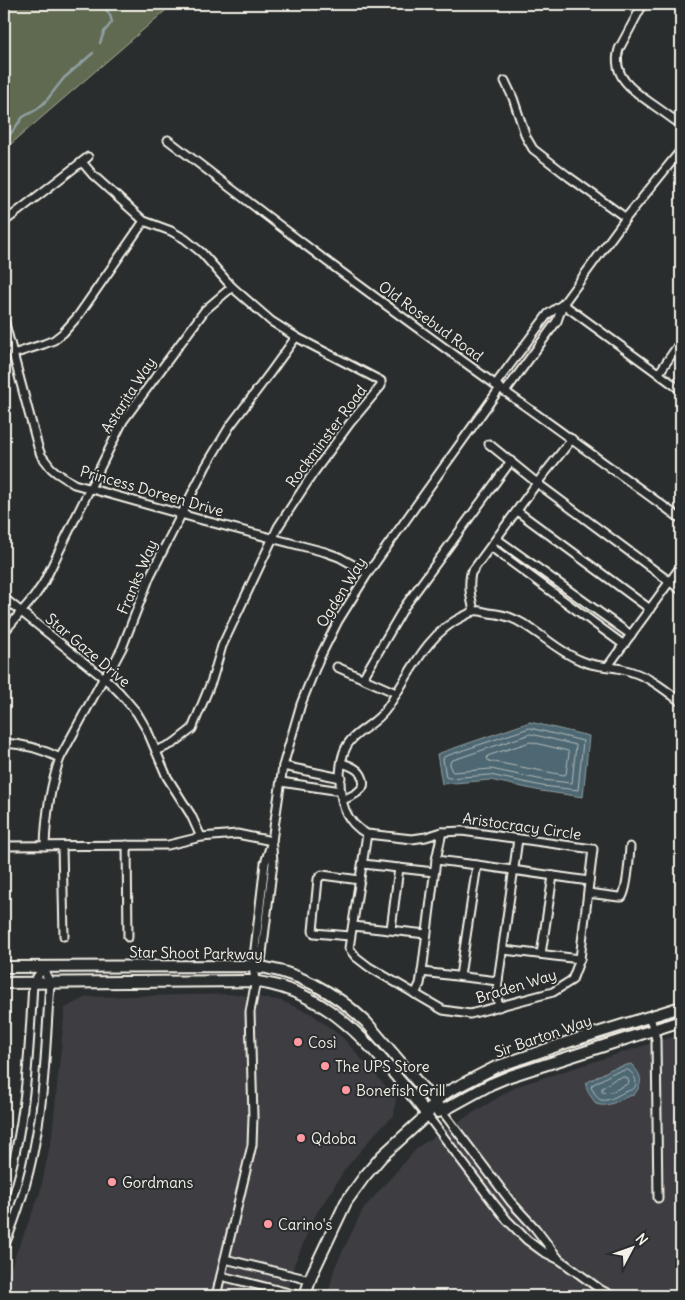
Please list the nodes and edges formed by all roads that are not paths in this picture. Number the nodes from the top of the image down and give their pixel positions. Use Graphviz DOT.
graph roads {
  1 [pos="643,4"];
  2 [pos="505,82"];
  3 [pos="681,125"];
  4 [pos="168,140"];
  5 [pos="681,150"];
  6 [pos="626,218"];
  7 [pos="144,221"];
  8 [pos="4,222"];
  9 [pos="232,287"];
  10 [pos="564,304"];
  11 [pos="4,320"];
  12 [pos="296,336"];
  13 [pos="681,341"];
  14 [pos="13,354"];
  15 [pos="658,373"];
  16 [pos="500,388"];
  17 [pos="681,390"];
  18 [pos="572,439"];
  19 [pos="489,444"];
  20 [pos="511,461"];
  21 [pos="537,483"];
  22 [pos="89,489"];
  23 [pos="517,512"];
  24 [pos="181,514"];
  25 [pos="681,519"];
  26 [pos="273,539"];
  27 [pos="497,539"];
  28 [pos="491,547"];
  29 [pos="681,566"];
  30 [pos="368,573"];
  31 [pos="670,582"];
  32 [pos="681,590"];
  33 [pos="4,598"];
  34 [pos="650,609"];
  35 [pos="474,611"];
  36 [pos="21,612"];
  37 [pos="4,632"];
  38 [pos="630,635"];
  39 [pos="624,645"];
  40 [pos="608,666"];
  41 [pos="337,667"];
  42 [pos="363,678"];
  43 [pos="103,679"];
  44 [pos="396,693"];
  45 [pos="681,702"];
  46 [pos="4,743"];
  47 [pos="156,751"];
  48 [pos="60,758"];
  49 [pos="342,763"];
  50 [pos="284,766"];
  51 [pos="341,778"];
  52 [pos="280,782"];
  53 [pos="341,791"];
  54 [pos="343,800"];
  55 [pos="442,832"];
  56 [pos="368,834"];
  57 [pos="201,837"];
  58 [pos="518,839"];
  59 [pos="272,841"];
  60 [pos="127,845"];
  61 [pos="4,846"];
  62 [pos="45,846"];
  63 [pos="62,846"];
  64 [pos="630,848"];
  65 [pos="593,850"];
  66 [pos="436,860"];
  67 [pos="363,864"];
  68 [pos="477,865"];
  69 [pos="399,868"];
  70 [pos="513,870"];
  71 [pos="434,872"];
  72 [pos="553,876"];
  73 [pos="360,880"];
  74 [pos="589,881"];
  75 [pos="588,894"];
  76 [pos="353,926"];
  77 [pos="391,929"];
  78 [pos="426,934"];
  79 [pos="64,936"];
  80 [pos="128,936"];
  81 [pos="350,936"];
  82 [pos="504,950"];
  83 [pos="541,954"];
  84 [pos="580,959"];
  85 [pos="257,967"];
  86 [pos="4,968"];
  87 [pos="43,968"];
  88 [pos="422,972"];
  89 [pos="460,976"];
  90 [pos="255,981"];
  91 [pos="498,981"];
  92 [pos="4,983"];
  93 [pos="33,983"];
  94 [pos="50,983"];
  95 [pos="415,994"];
  96 [pos="499,1007"];
  97 [pos="681,1007"];
  98 [pos="650,1017"];
  99 [pos="681,1021"];
  100 [pos="654,1029"];
  101 [pos="435,1101"];
  102 [pos="442,1110"];
  103 [pos="427,1115"];
  104 [pos="4,1195"];
  105 [pos="658,1198"];
  106 [pos="4,1247"];
  107 [pos="225,1260"];
  108 [pos="560,1260"];
  109 [pos="221,1276"];
  110 [pos="310,1280"];
  111 [pos="216,1296"];
  112 [pos="301,1296"];
  113 [pos="305,1296"];
  114 [pos="613,1296"];
  1 -- 3 [label="street"];
  2 -- 6 [label="street"];
  4 -- 16 [label="street, Old Rosebud Road"];
  5 -- 6 [label="street"];
  6 -- 10 [label="street"];
  7 -- 8 [label="street, Rockminster Road"];
  7 -- 9 [label="street, Rockminster Road"];
  7 -- 14 [label="street"];
  9 -- 12 [label="street, Rockminster Road"];
  9 -- 22 [label="street, Astarita Way"];
  10 -- 15 [label="street"];
  10 -- 16 [label="street"];
  10 -- 16 [label="street"];
  11 -- 14 [label="street, Princess Doreen Drive"];
  12 -- 24 [label="street, Franks Way"];
  12 -- 26 [label="street, Rockminster Road"];
  13 -- 15 [label="street"];
  14 -- 22 [label="street, Princess Doreen Drive"];
  15 -- 17 [label="street"];
  16 -- 18 [label="street, Old Rosebud Road"];
  16 -- 30 [label="street, Ogden Way"];
  18 -- 21 [label="street"];
  18 -- 25 [label="street, Old Rosebud Road"];
  19 -- 20 [label="street"];
  20 -- 21 [label="street"];
  20 -- 42 [label="street"];
  21 -- 23 [label="street"];
  21 -- 31 [label="street"];
  22 -- 24 [label="street, Princess Doreen Drive"];
  22 -- 36 [label="street, Astarita Way"];
  23 -- 27 [label="street"];
  23 -- 34 [label="street"];
  24 -- 26 [label="street, Princess Doreen Drive"];
  24 -- 43 [label="street, Franks Way"];
  26 -- 30 [label="street, Princess Doreen Drive"];
  26 -- 47 [label="street, Rockminster Road"];
  27 -- 28 [label="street"];
  27 -- 38 [label="street"];
  28 -- 35 [label="street"];
  28 -- 39 [label="street"];
  29 -- 31 [label="street"];
  30 -- 50 [label="street, Ogden Way"];
  31 -- 32 [label="street"];
  31 -- 34 [label="street"];
  33 -- 36 [label="street, Star Gaze Drive"];
  34 -- 38 [label="street"];
  35 -- 40 [label="street"];
  35 -- 44 [label="street"];
  36 -- 37 [label="street, Astarita Way"];
  36 -- 43 [label="street, Star Gaze Drive"];
  38 -- 39 [label="street"];
  39 -- 40 [label="street"];
  40 -- 45 [label="street"];
  41 -- 42 [label="street"];
  42 -- 44 [label="street"];
  43 -- 47 [label="street, Star Gaze Drive"];
  43 -- 48 [label="street, Franks Way"];
  44 -- 49 [label="street"];
  46 -- 48 [label="street"];
  47 -- 57 [label="street, Star Gaze Drive"];
  48 -- 62 [label="street, Franks Way"];
  49 -- 51 [label="street"];
  49 -- 54 [label="street"];
  50 -- 51 [label="street"];
  50 -- 52 [label="street, Ogden Way"];
  51 -- 53 [label="street"];
  52 -- 53 [label="street"];
  52 -- 59 [label="street, Ogden Way"];
  53 -- 54 [label="street"];
  54 -- 56 [label="street"];
  55 -- 56 [label="street, Aristocracy Circle"];
  55 -- 58 [label="street, Aristocracy Circle"];
  55 -- 66 [label="street"];
  56 -- 67 [label="street"];
  57 -- 59 [label="street"];
  57 -- 60 [label="street"];
  58 -- 65 [label="street, Aristocracy Circle"];
  58 -- 70 [label="street"];
  59 -- 85 [label="street, Ogden Way"];
  60 -- 63 [label="street"];
  60 -- 80 [label="street"];
  61 -- 62 [label="street"];
  62 -- 63 [label="street"];
  63 -- 79 [label="street"];
  64 -- 75 [label="street"];
  65 -- 74 [label="street, Braden Way"];
  66 -- 68 [label="street"];
  66 -- 71 [label="street"];
  67 -- 69 [label="street"];
  67 -- 73 [label="street"];
  68 -- 70 [label="street"];
  68 -- 89 [label="street"];
  69 -- 71 [label="street"];
  69 -- 77 [label="street"];
  70 -- 72 [label="street"];
  70 -- 82 [label="street"];
  71 -- 78 [label="street"];
  72 -- 74 [label="street"];
  72 -- 83 [label="street"];
  73 -- 76 [label="street"];
  73 -- 81 [label="street"];
  74 -- 75 [label="street, Braden Way"];
  75 -- 84 [label="street, Braden Way"];
  76 -- 77 [label="street"];
  76 -- 81 [label="street"];
  77 -- 78 [label="street"];
  78 -- 88 [label="street"];
  81 -- 95 [label="street, Braden Way"];
  82 -- 83 [label="street"];
  82 -- 91 [label="street"];
  83 -- 84 [label="street"];
  84 -- 96 [label="street, Braden Way"];
  85 -- 87 [label="street, Star Shoot Parkway"];
  85 -- 90 [label="street, Ogden Way"];
  85 -- 101 [label="street, Star Shoot Parkway"];
  86 -- 87 [label="street, Star Shoot Parkway"];
  87 -- 93 [label="street"];
  87 -- 94 [label="street"];
  88 -- 89 [label="street"];
  88 -- 95 [label="street"];
  89 -- 91 [label="street"];
  90 -- 94 [label="street, Star Shoot Parkway"];
  90 -- 103 [label="street, Star Shoot Parkway"];
  90 -- 107 [label="street, Ogden Way"];
  91 -- 96 [label="street"];
  92 -- 93 [label="street, Star Shoot Parkway"];
  93 -- 94 [label="street, Star Shoot Parkway"];
  93 -- 104 [label="street"];
  94 -- 106 [label="street"];
  95 -- 96 [label="street, Braden Way"];
  97 -- 98 [label="street, Sir Barton Way"];
  98 -- 100 [label="street"];
  98 -- 101 [label="street, Sir Barton Way"];
  99 -- 100 [label="street, Sir Barton Way"];
  100 -- 102 [label="street, Sir Barton Way"];
  100 -- 105 [label="street"];
  101 -- 102 [label="street, Star Shoot Parkway"];
  101 -- 103 [label="street, Sir Barton Way"];
  102 -- 103 [label="street, Sir Barton Way"];
  102 -- 108 [label="street, Star Shoot Parkway"];
  103 -- 108 [label="street, Star Shoot Parkway"];
  103 -- 110 [label="street, Sir Barton Way"];
  107 -- 109 [label="street, Ogden Way"];
  107 -- 110 [label="street"];
  108 -- 114 [label="street, Star Shoot Parkway"];
  109 -- 111 [label="street, Ogden Way"];
  109 -- 112 [label="street"];
  110 -- 113 [label="street, Sir Barton Way"];
}
